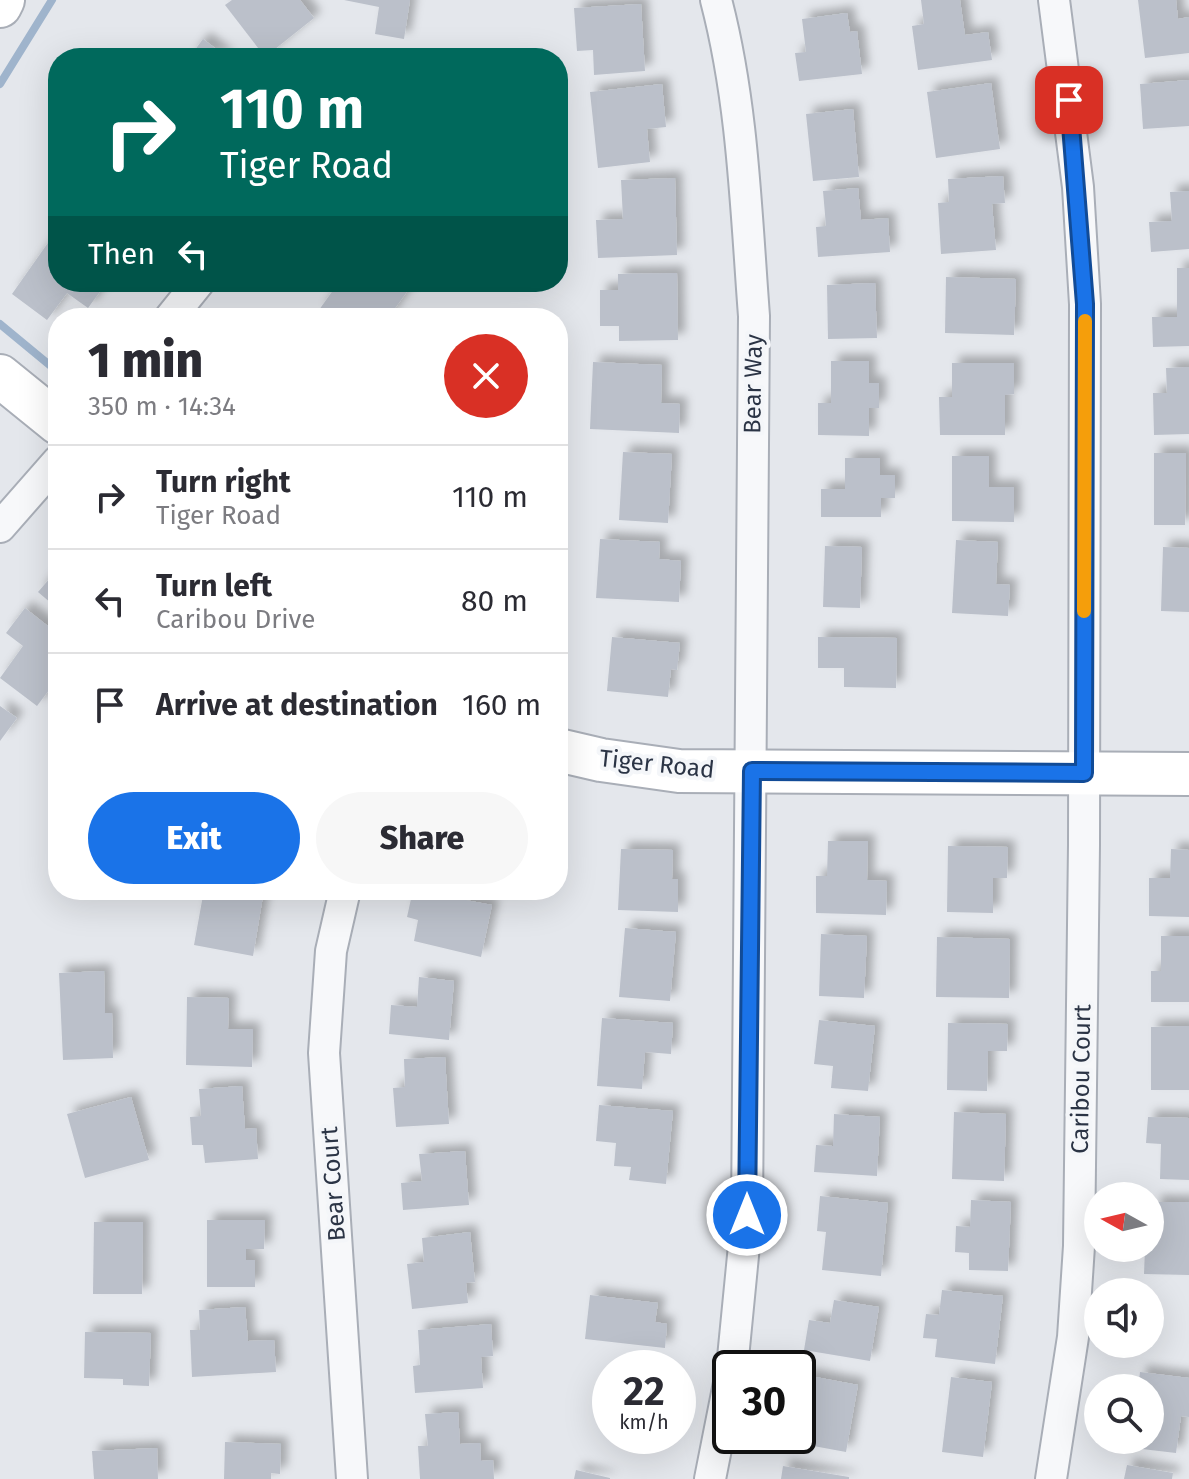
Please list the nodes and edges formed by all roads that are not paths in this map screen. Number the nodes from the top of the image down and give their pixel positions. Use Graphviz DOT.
graph roads {
  1 [pos="3,0"];
  2 [pos="716,0"];
  3 [pos="1054,0"];
  4 [pos="0,6"];
  5 [pos="191,292"];
  6 [pos="178,308"];
  7 [pos="0,376"];
  8 [pos="48,415"];
  9 [pos="48,472"];
  10 [pos="0,527"];
  11 [pos="568,752"];
  12 [pos="752,771"];
  13 [pos="1084,773"];
  14 [pos="1189,774"];
  15 [pos="343,900"];
  16 [pos="734,1350"];
  17 [pos="715,1454"];
  18 [pos="352,1479"];
  19 [pos="710,1479"];
  20 [pos="1051,1479"];
  1 -- 4 [label="street"];
  2 -- 12 [label="street, Bear Way"];
  3 -- 13 [label="street, Caribou Court"];
  5 -- 6 [label="street"];
  7 -- 8 [label="street"];
  9 -- 10 [label="street"];
  11 -- 12 [label="street, Tiger Road"];
  12 -- 13 [label="street, Tiger Road"];
  12 -- 16 [label="street"];
  13 -- 14 [label="street, Tiger Road"];
  13 -- 20 [label="street, Caribou Court"];
  15 -- 18 [label="street, Bear Court"];
  17 -- 19 [label="street"];
}
